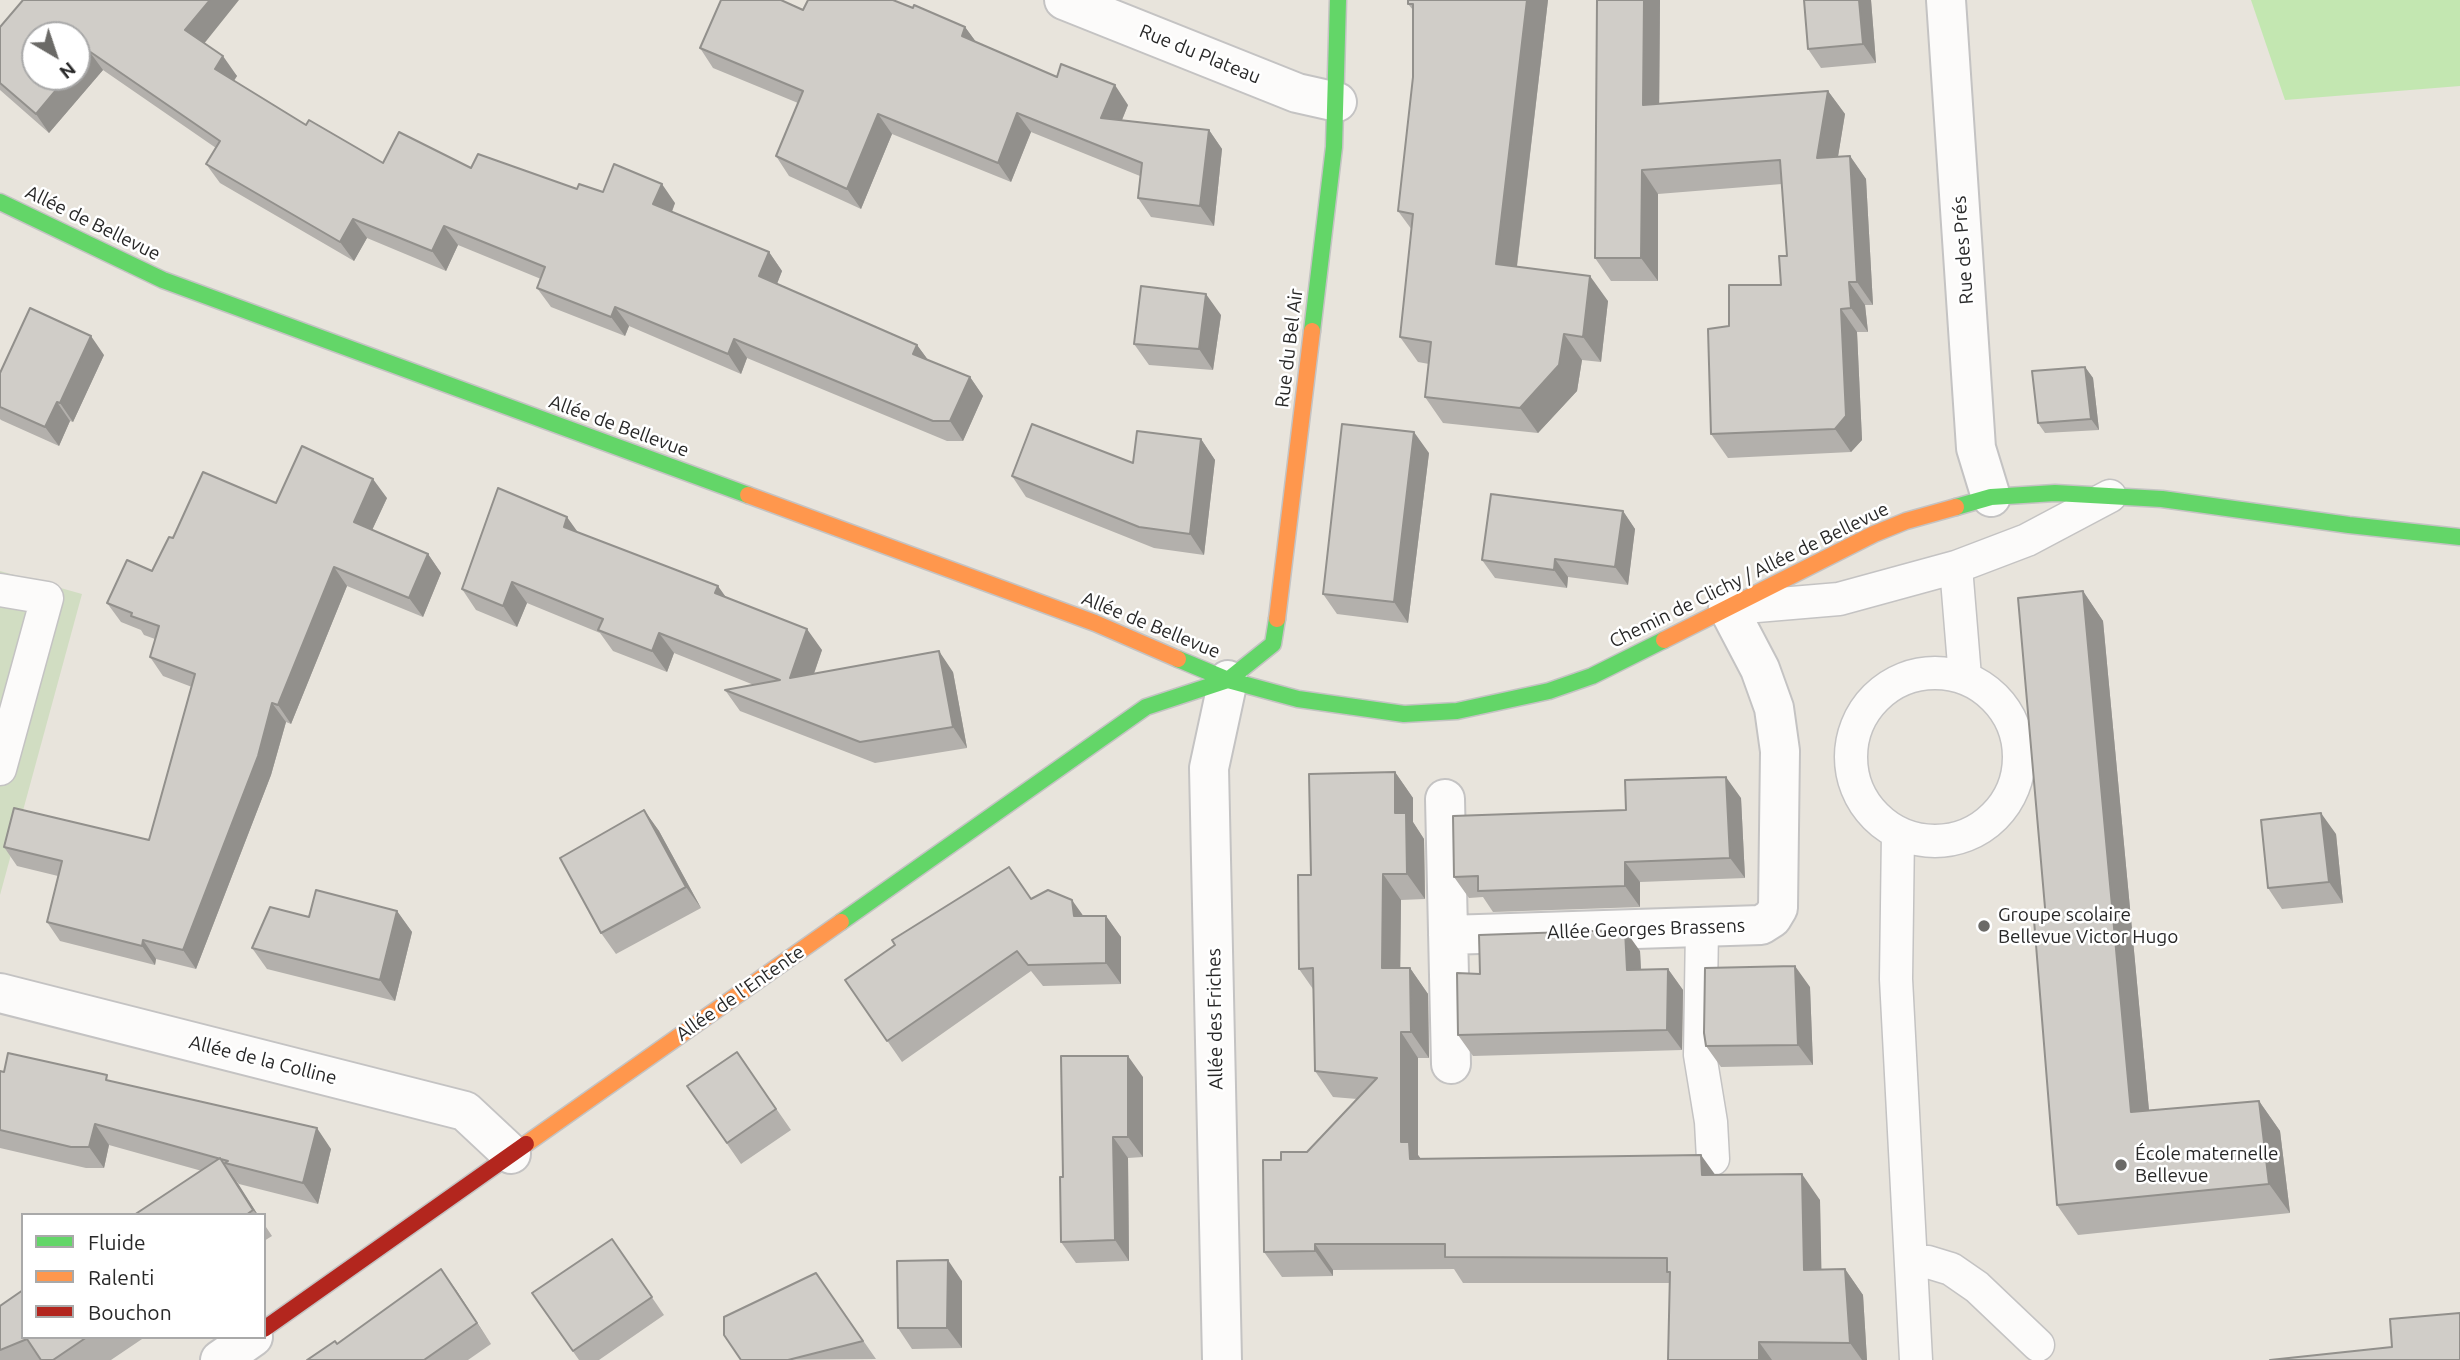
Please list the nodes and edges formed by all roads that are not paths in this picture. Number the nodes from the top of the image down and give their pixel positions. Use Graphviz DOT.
graph roads {
  1 [pos="1064,0"];
  2 [pos="1338,0"];
  3 [pos="1946,0"];
  4 [pos="1337,102"];
  5 [pos="0,202"];
  6 [pos="2110,496"];
  7 [pos="1991,497"];
  8 [pos="2460,537"];
  9 [pos="1956,567"];
  10 [pos="0,590"];
  11 [pos="1728,608"];
  12 [pos="1965,677"];
  13 [pos="1228,680"];
  14 [pos="2,756"];
  15 [pos="1445,800"];
  16 [pos="1898,833"];
  17 [pos="1702,928"];
  18 [pos="1448,935"];
  19 [pos="0,993"];
  20 [pos="1451,1064"];
  21 [pos="511,1154"];
  22 [pos="1713,1159"];
  23 [pos="1911,1261"];
  24 [pos="266,1328"];
  25 [pos="250,1339"];
  26 [pos="2038,1345"];
  27 [pos="220,1360"];
  28 [pos="1222,1360"];
  29 [pos="1916,1360"];
  1 -- 4 [label="street, Rue du Plateau"];
  2 -- 4 [label="street, Rue du Bel Air"];
  3 -- 7 [label="street, Rue des Prés"];
  4 -- 13 [label="street, Rue du Bel Air"];
  5 -- 13 [label="street, Allée de Bellevue"];
  6 -- 7 [label="street, Chemin de Clichy / Allée de Bellevue"];
  6 -- 8 [label="street, Chemin de Clichy / Allée de Bellevue"];
  6 -- 9 [label="lane"];
  7 -- 11 [label="street, Chemin de Clichy / Allée de Bellevue"];
  9 -- 11 [label="lane"];
  9 -- 12 [label="lane"];
  10 -- 14 [label="lane"];
  11 -- 13 [label="street, Chemin de Clichy / Allée de Bellevue"];
  11 -- 17 [label="street, Allée Georges Brassens"];
  12 -- 16 [label="lane"];
  12 -- 16 [label="lane"];
  13 -- 21 [label="street, Allée de l'Entente"];
  13 -- 28 [label="street, Allée des Friches"];
  15 -- 18 [label="street"];
  16 -- 23 [label="lane"];
  17 -- 18 [label="street, Allée Georges Brassens"];
  17 -- 22 [label="lane"];
  18 -- 20 [label="street"];
  19 -- 21 [label="street, Allée de la Colline"];
  21 -- 24 [label="street, Allée de l'Entente"];
  23 -- 26 [label="lane"];
  23 -- 29 [label="lane"];
  25 -- 27 [label="street"];
}
